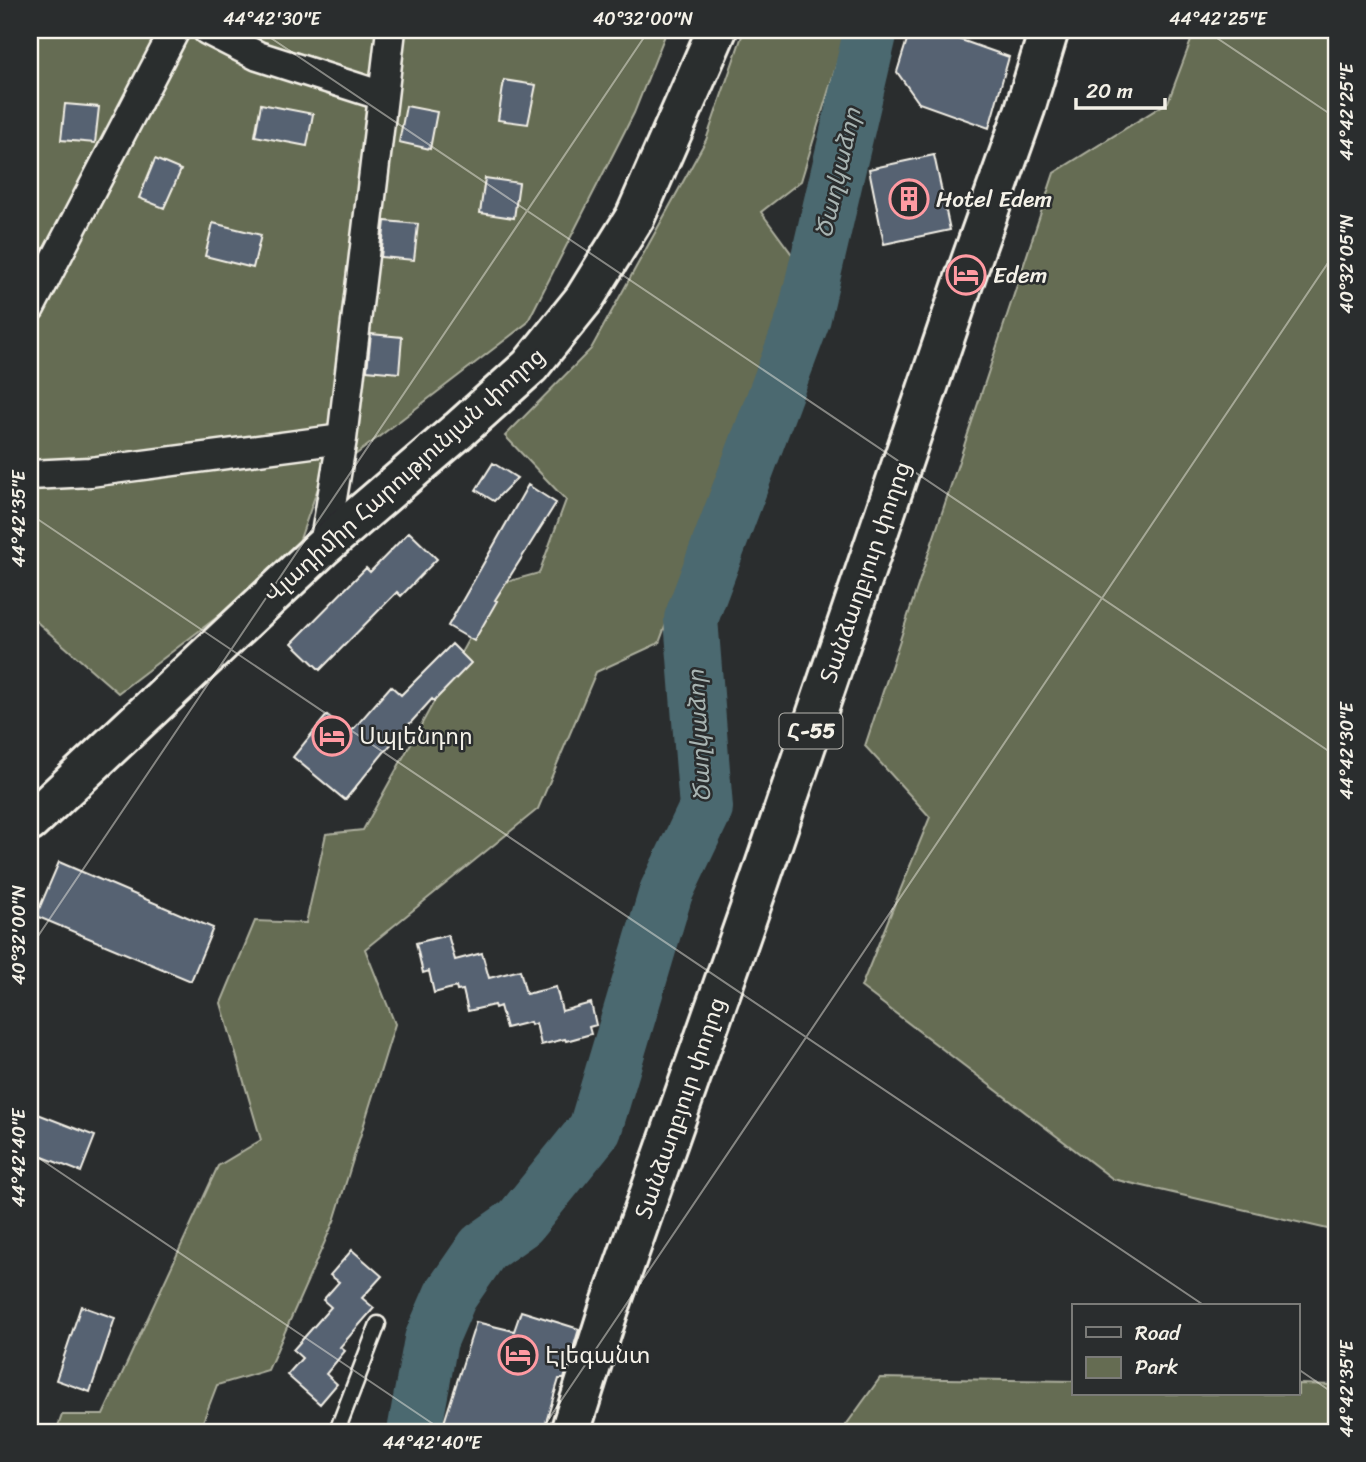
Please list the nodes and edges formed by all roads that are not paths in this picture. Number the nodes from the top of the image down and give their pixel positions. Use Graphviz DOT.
graph roads {
  1 [pos="175,30"];
  2 [pos="207,30"];
  3 [pos="391,30"];
  4 [pos="717,30"];
  5 [pos="1049,30"];
  6 [pos="383,96"];
  7 [pos="30,308"];
  8 [pos="342,439"];
  9 [pos="30,475"];
  10 [pos="324,546"];
  11 [pos="30,822"];
  12 [pos="378,1324"];
  13 [pos="342,1432"];
  14 [pos="570,1432"];
  1 -- 7 [label="street"];
  2 -- 6 [label="street"];
  3 -- 6 [label="street"];
  4 -- 10 [label="main road, Վլադիմիր Հարությունյան փողոց"];
  5 -- 14 [label="main road, Տանձաղբյուր փողոց / Հ-55"];
  6 -- 8 [label="street"];
  8 -- 9 [label="street"];
  8 -- 10 [label="street"];
  10 -- 11 [label="main road, Վլադիմիր Հարությունյան փողոց"];
  12 -- 13 [label="lane"];
}
